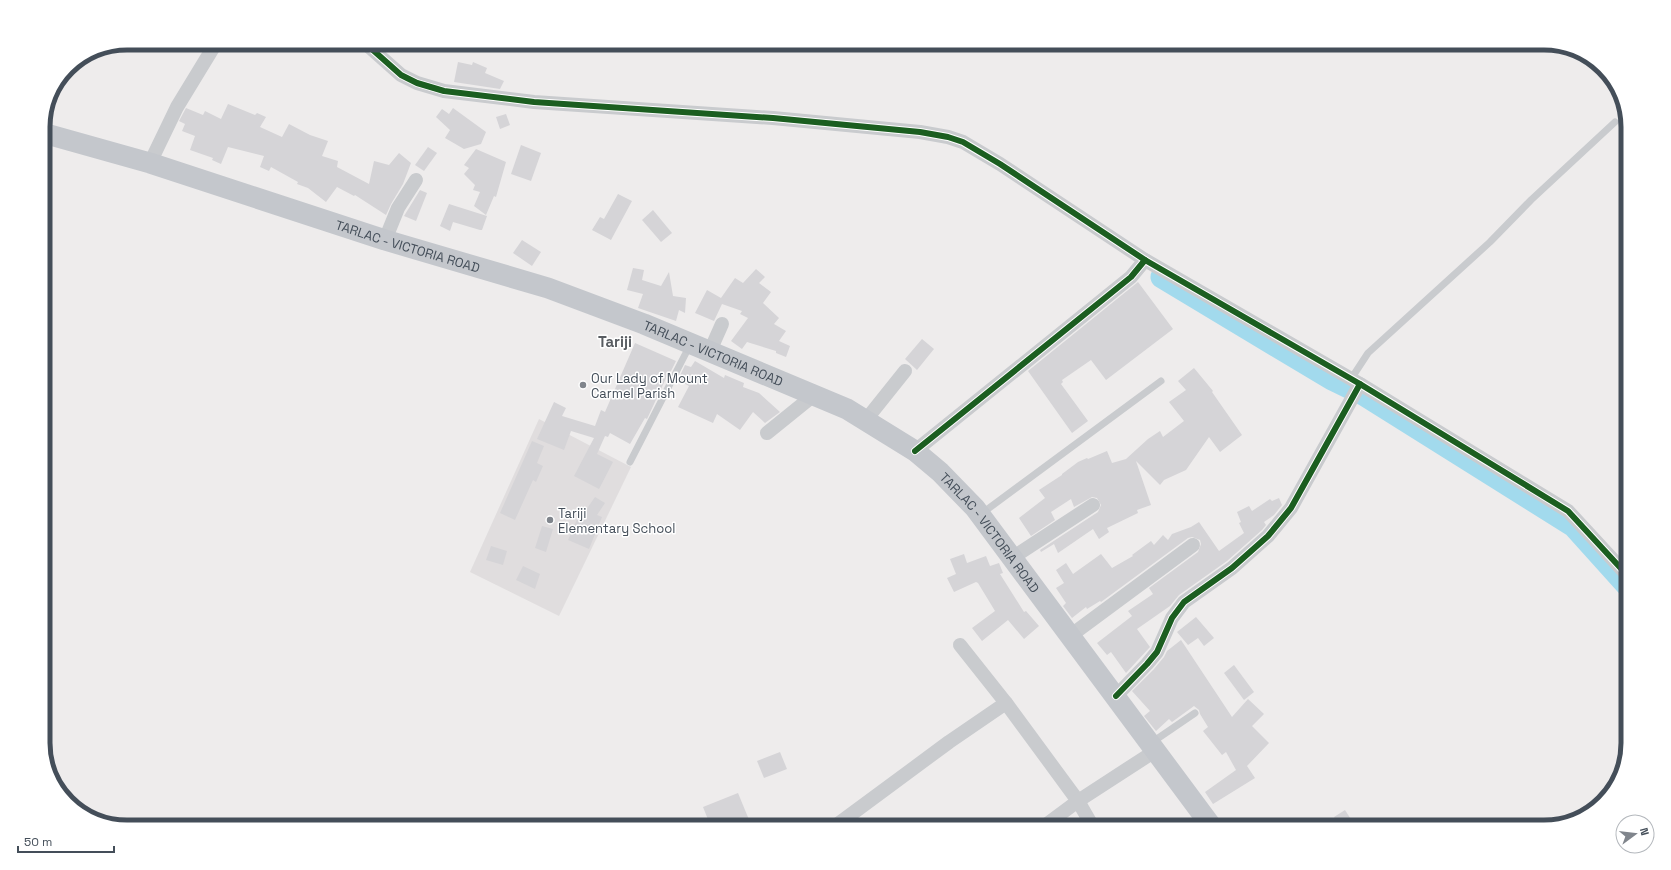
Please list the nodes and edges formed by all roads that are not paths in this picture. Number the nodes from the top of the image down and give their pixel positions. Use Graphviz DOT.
graph roads {
  1 [pos="212,50"];
  2 [pos="373,50"];
  3 [pos="1615,122"];
  4 [pos="50,135"];
  5 [pos="150,163"];
  6 [pos="416,180"];
  7 [pos="385,240"];
  8 [pos="1144,261"];
  9 [pos="722,324"];
  10 [pos="691,343"];
  11 [pos="710,351"];
  12 [pos="905,371"];
  13 [pos="1162,381"];
  14 [pos="1355,388"];
  15 [pos="814,395"];
  16 [pos="865,420"];
  17 [pos="767,433"];
  18 [pos="915,451"];
  19 [pos="630,462"];
  20 [pos="1093,505"];
  21 [pos="980,515"];
  22 [pos="1193,545"];
  23 [pos="1012,558"];
  24 [pos="1621,568"];
  25 [pos="1070,636"];
  26 [pos="960,645"];
  27 [pos="1116,696"];
  28 [pos="1006,704"];
  29 [pos="1195,713"];
  30 [pos="1152,747"];
  31 [pos="1078,801"];
  32 [pos="843,820"];
  33 [pos="1052,820"];
  34 [pos="1089,820"];
  35 [pos="1207,820"];
  1 -- 5 [label="street"];
  2 -- 8 [label="street"];
  3 -- 14 [label="lane"];
  4 -- 5 [label="main road, TARLAC - VICTORIA ROAD"];
  5 -- 7 [label="main road, TARLAC - VICTORIA ROAD"];
  6 -- 7 [label="street"];
  7 -- 10 [label="main road, TARLAC - VICTORIA ROAD"];
  8 -- 14 [label="street"];
  8 -- 18 [label="street"];
  9 -- 11 [label="street"];
  10 -- 11 [label="main road, TARLAC - VICTORIA ROAD"];
  10 -- 19 [label="lane"];
  11 -- 15 [label="main road, TARLAC - VICTORIA ROAD"];
  12 -- 16 [label="street"];
  13 -- 21 [label="lane"];
  14 -- 24 [label="street"];
  14 -- 27 [label="street"];
  15 -- 16 [label="main road, TARLAC - VICTORIA ROAD"];
  15 -- 17 [label="street"];
  16 -- 18 [label="main road, TARLAC - VICTORIA ROAD"];
  18 -- 21 [label="main road, TARLAC - VICTORIA ROAD"];
  20 -- 23 [label="street"];
  21 -- 23 [label="main road, TARLAC - VICTORIA ROAD"];
  22 -- 25 [label="street"];
  23 -- 25 [label="main road, TARLAC - VICTORIA ROAD"];
  25 -- 27 [label="main road, TARLAC - VICTORIA ROAD"];
  26 -- 28 [label="street"];
  27 -- 30 [label="main road, TARLAC - VICTORIA ROAD"];
  28 -- 31 [label="street"];
  28 -- 32 [label="street"];
  29 -- 30 [label="lane"];
  30 -- 31 [label="street"];
  30 -- 35 [label="main road, TARLAC - VICTORIA ROAD"];
  31 -- 33 [label="street"];
  31 -- 34 [label="street"];
}
